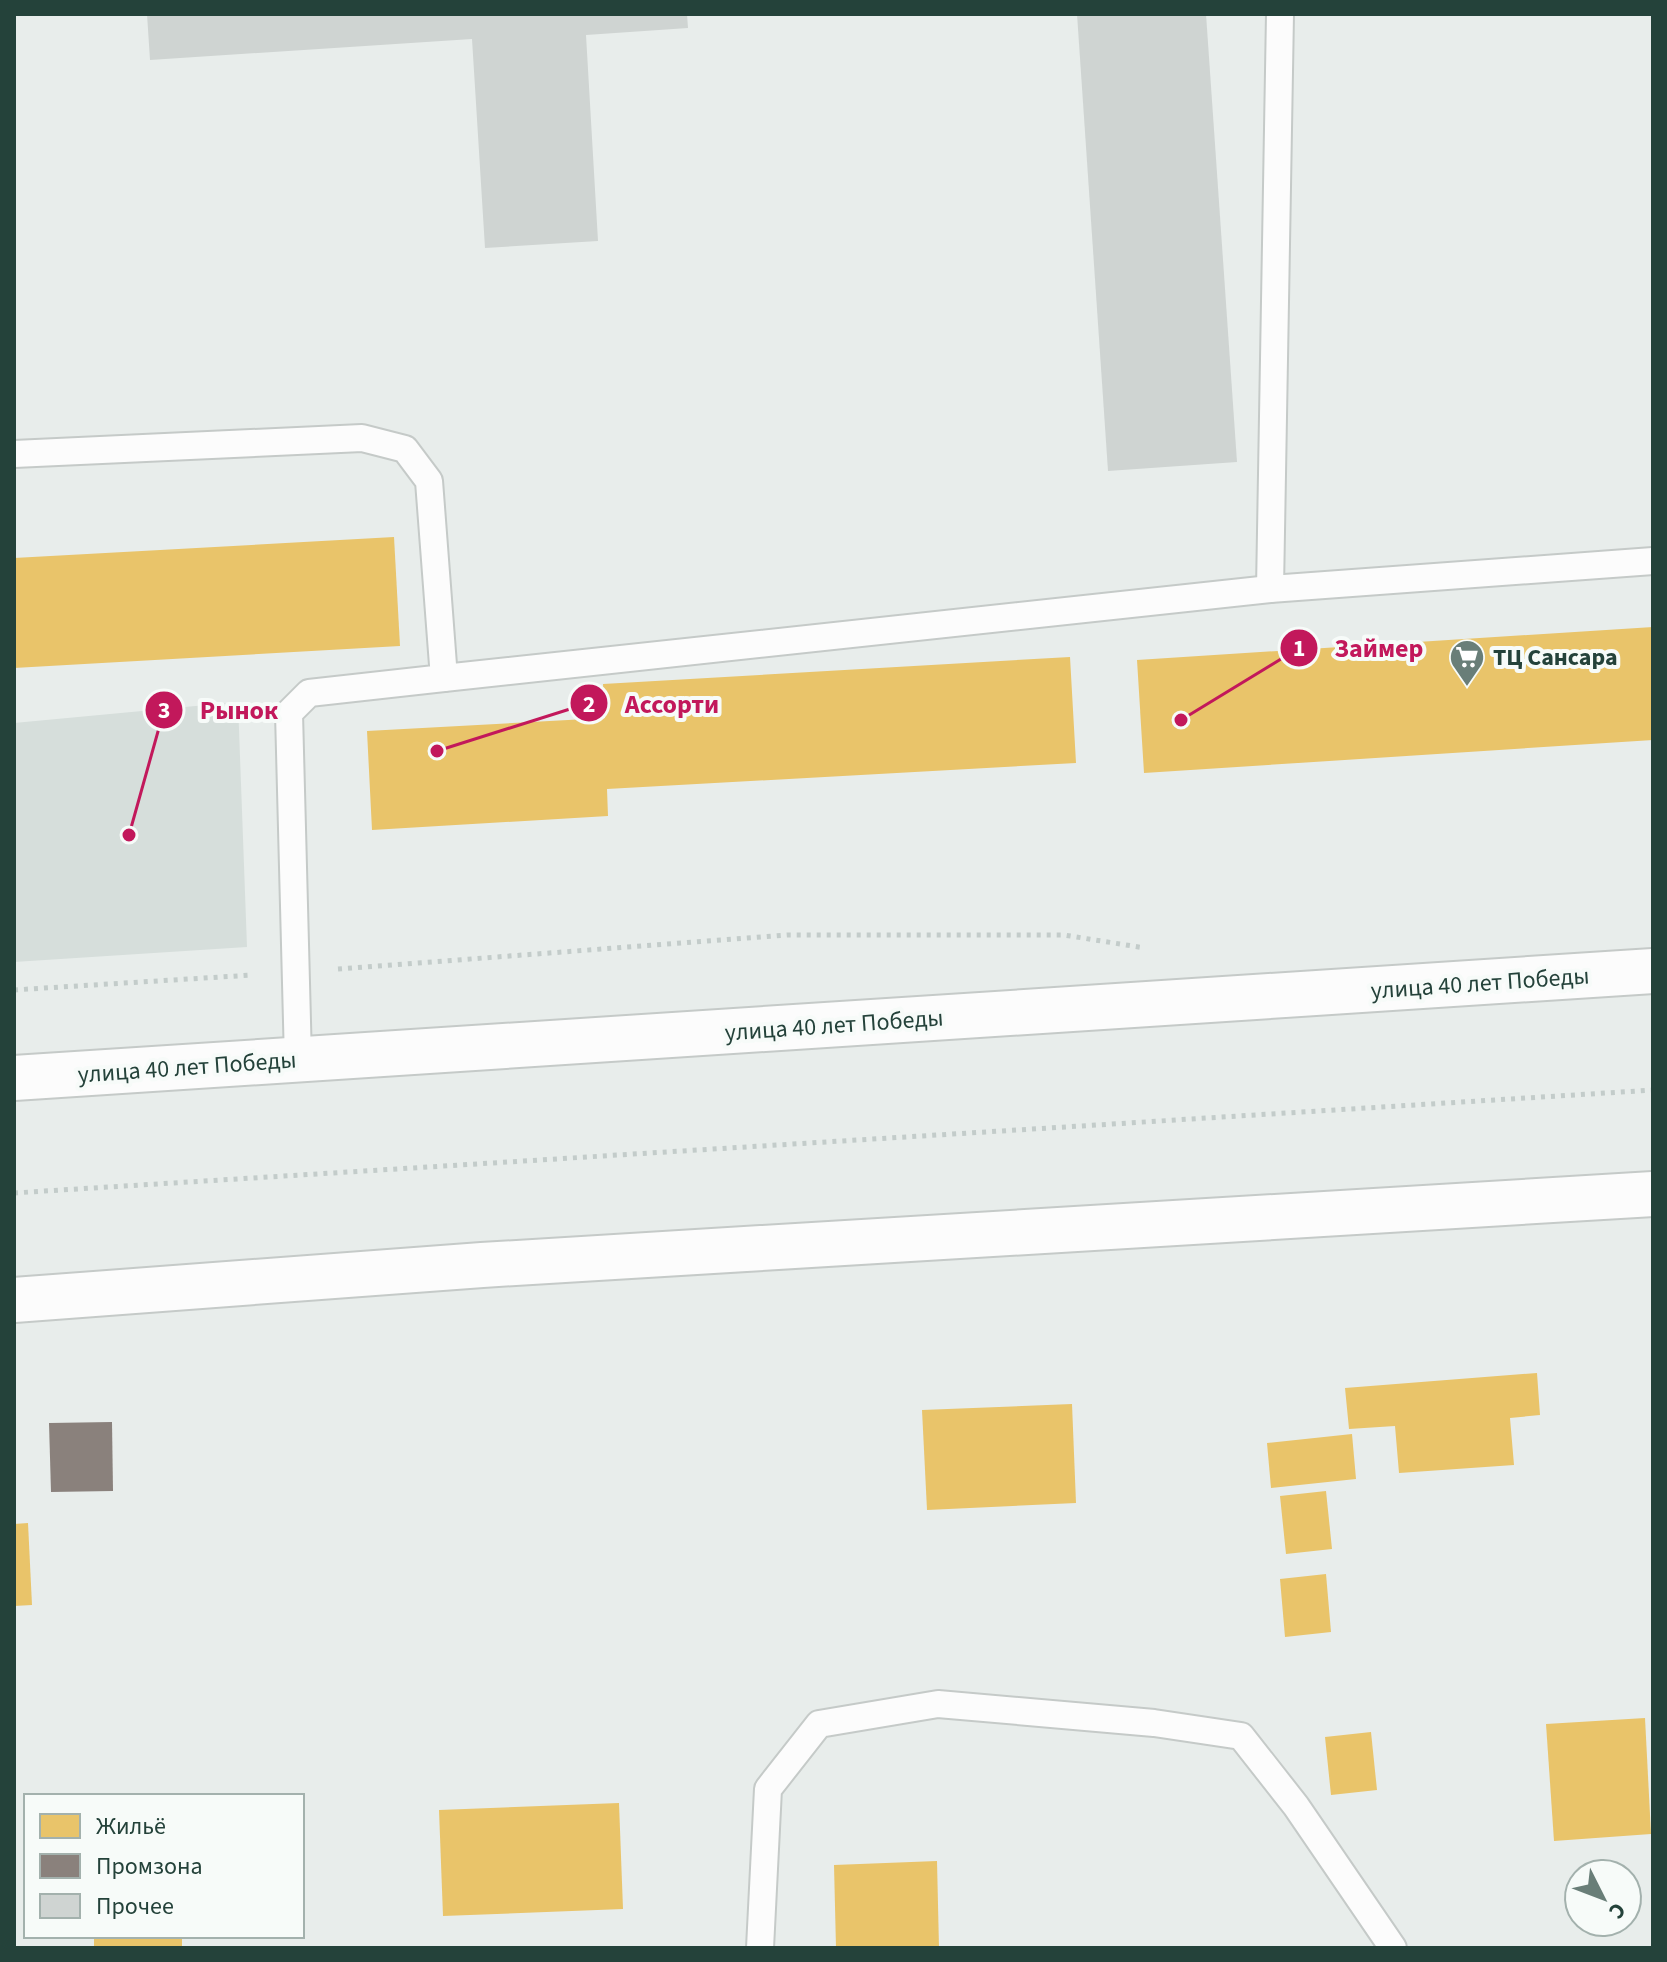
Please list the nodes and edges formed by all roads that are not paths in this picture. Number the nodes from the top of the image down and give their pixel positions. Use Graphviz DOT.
graph roads {
  1 [pos="1280,14"];
  2 [pos="14,454"];
  3 [pos="1653,561"];
  4 [pos="1270,589"];
  5 [pos="444,678"];
  6 [pos="1653,971"];
  7 [pos="298,1060"];
  8 [pos="14,1078"];
  9 [pos="1653,1194"];
  10 [pos="14,1300"];
  11 [pos="760,1948"];
  12 [pos="1393,1948"];
  1 -- 4 [label="lane"];
  2 -- 5 [label="lane"];
  3 -- 4 [label="lane"];
  4 -- 5 [label="lane"];
  5 -- 7 [label="lane"];
  6 -- 7 [label="street, улица 40 лет Победы"];
  7 -- 8 [label="street, улица 40 лет Победы"];
  9 -- 10 [label="street"];
  11 -- 12 [label="lane"];
}
